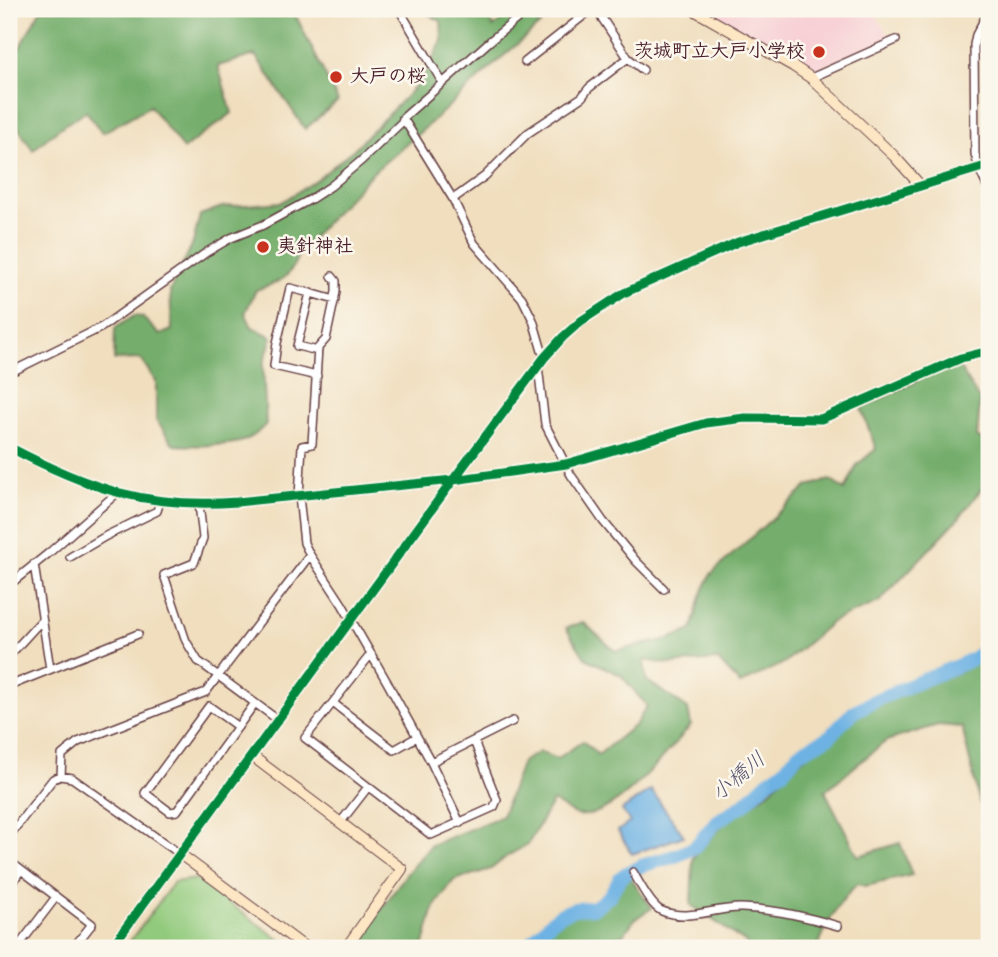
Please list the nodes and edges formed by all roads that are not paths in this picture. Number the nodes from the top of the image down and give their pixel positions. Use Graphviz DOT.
graph roads {
  1 [pos="399,9"];
  2 [pos="529,9"];
  3 [pos="594,9"];
  4 [pos="692,9"];
  5 [pos="989,10"];
  6 [pos="896,40"];
  7 [pos="628,58"];
  8 [pos="525,62"];
  9 [pos="643,70"];
  10 [pos="811,78"];
  11 [pos="442,82"];
  12 [pos="404,120"];
  13 [pos="984,167"];
  14 [pos="920,185"];
  15 [pos="989,190"];
  16 [pos="453,199"];
  17 [pos="332,276"];
  18 [pos="310,293"];
  19 [pos="335,300"];
  20 [pos="318,351"];
  21 [pos="989,351"];
  22 [pos="541,362"];
  23 [pos="9,373"];
  24 [pos="317,376"];
  25 [pos="9,447"];
  26 [pos="566,464"];
  27 [pos="453,480"];
  28 [pos="117,493"];
  29 [pos="299,496"];
  30 [pos="159,501"];
  31 [pos="200,504"];
  32 [pos="310,555"];
  33 [pos="70,556"];
  34 [pos="34,564"];
  35 [pos="9,585"];
  36 [pos="664,589"];
  37 [pos="350,620"];
  38 [pos="41,621"];
  39 [pos="138,634"];
  40 [pos="371,654"];
  41 [pos="9,656"];
  42 [pos="50,669"];
  43 [pos="218,676"];
  44 [pos="9,686"];
  45 [pos="255,703"];
  46 [pos="333,703"];
  47 [pos="278,720"];
  48 [pos="513,721"];
  49 [pos="238,727"];
  50 [pos="417,737"];
  51 [pos="474,741"];
  52 [pos="252,756"];
  53 [pos="431,762"];
  54 [pos="61,776"];
  55 [pos="368,787"];
  56 [pos="340,823"];
  57 [pos="460,823"];
  58 [pos="9,836"];
  59 [pos="180,854"];
  60 [pos="9,861"];
  61 [pos="21,870"];
  62 [pos="633,872"];
  63 [pos="9,887"];
  64 [pos="56,897"];
  65 [pos="838,926"];
  66 [pos="17,948"];
  67 [pos="73,948"];
  68 [pos="111,948"];
  69 [pos="306,948"];
  70 [pos="346,948"];
  1 -- 11 [label="street"];
  2 -- 11 [label="street"];
  3 -- 7 [label="street"];
  3 -- 8 [label="street"];
  4 -- 10 [label="street"];
  5 -- 13 [label="street"];
  6 -- 10 [label="street"];
  7 -- 9 [label="street"];
  7 -- 16 [label="street"];
  10 -- 14 [label="street"];
  11 -- 12 [label="street"];
  12 -- 16 [label="street"];
  12 -- 23 [label="street"];
  13 -- 14 [label="street"];
  13 -- 15 [label="street"];
  14 -- 22 [label="street"];
  16 -- 22 [label="street"];
  17 -- 19 [label="street"];
  18 -- 19 [label="street"];
  18 -- 20 [label="street"];
  18 -- 24 [label="street"];
  19 -- 20 [label="street"];
  20 -- 24 [label="street"];
  21 -- 26 [label="street"];
  22 -- 26 [label="street"];
  22 -- 27 [label="street"];
  24 -- 29 [label="street"];
  25 -- 28 [label="street"];
  26 -- 27 [label="street"];
  26 -- 36 [label="street"];
  27 -- 29 [label="street"];
  27 -- 37 [label="street"];
  28 -- 30 [label="street"];
  28 -- 34 [label="street"];
  29 -- 31 [label="street"];
  29 -- 32 [label="street"];
  30 -- 31 [label="street"];
  30 -- 33 [label="street"];
  31 -- 43 [label="street"];
  32 -- 37 [label="street"];
  32 -- 43 [label="street"];
  34 -- 35 [label="street"];
  34 -- 38 [label="street"];
  37 -- 40 [label="street"];
  37 -- 47 [label="street"];
  38 -- 41 [label="street"];
  38 -- 42 [label="street"];
  39 -- 42 [label="street"];
  40 -- 46 [label="street"];
  40 -- 50 [label="street"];
  42 -- 44 [label="street"];
  43 -- 45 [label="street"];
  43 -- 54 [label="street"];
  45 -- 47 [label="street"];
  45 -- 49 [label="street"];
  46 -- 50 [label="street"];
  46 -- 55 [label="street"];
  47 -- 52 [label="street"];
  48 -- 51 [label="street"];
  49 -- 49 [label="street"];
  50 -- 53 [label="street"];
  51 -- 53 [label="street"];
  51 -- 57 [label="street"];
  52 -- 56 [label="street"];
  52 -- 59 [label="street"];
  53 -- 57 [label="street"];
  54 -- 58 [label="street"];
  54 -- 59 [label="street"];
  55 -- 56 [label="street"];
  55 -- 57 [label="street"];
  56 -- 70 [label="street"];
  59 -- 68 [label="street"];
  59 -- 69 [label="street"];
  60 -- 61 [label="street"];
  61 -- 63 [label="street"];
  61 -- 64 [label="street"];
  62 -- 65 [label="street"];
  64 -- 66 [label="street"];
  64 -- 67 [label="street"];
}
